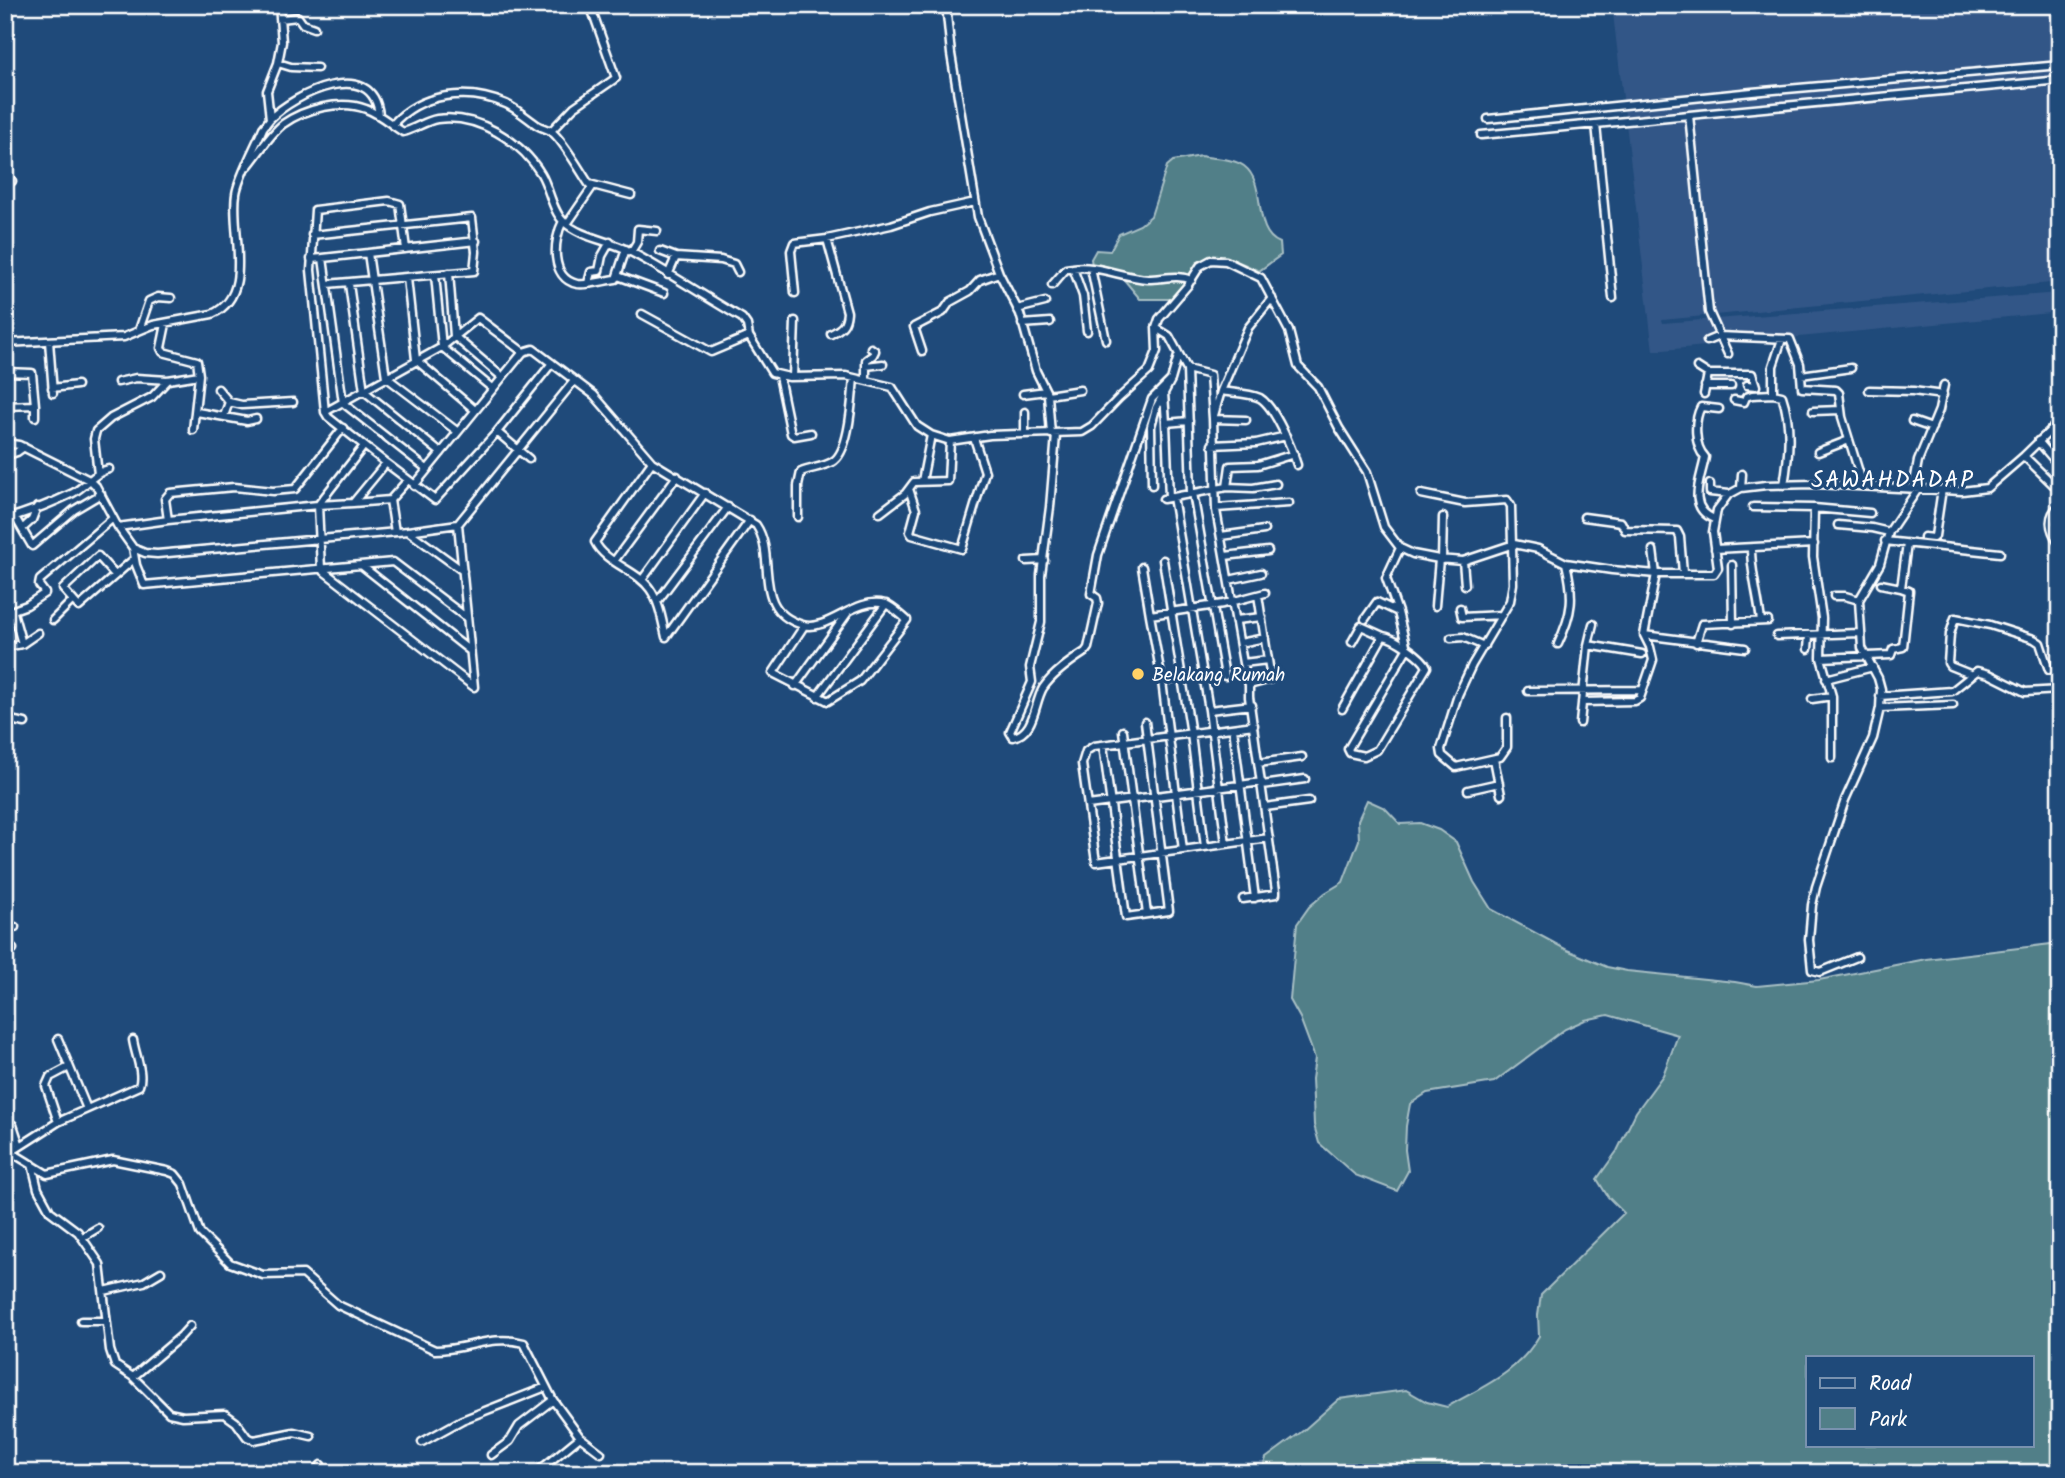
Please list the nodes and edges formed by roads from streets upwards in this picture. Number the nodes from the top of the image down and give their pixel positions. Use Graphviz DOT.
graph roads {
  1 [pos="279,5"];
  2 [pos="590,5"];
  3 [pos="946,5"];
  4 [pos="281,19"];
  5 [pos="314,27"];
  6 [pos="278,63"];
  7 [pos="2060,65"];
  8 [pos="317,68"];
  9 [pos="2060,79"];
  10 [pos="1779,99"];
  11 [pos="1752,101"];
  12 [pos="379,115"];
  13 [pos="1689,115"];
  14 [pos="270,119"];
  15 [pos="1488,119"];
  16 [pos="1596,124"];
  17 [pos="392,125"];
  18 [pos="551,131"];
  19 [pos="1481,135"];
  20 [pos="248,166"];
  21 [pos="593,186"];
  22 [pos="631,195"];
  23 [pos="975,202"];
  24 [pos="565,222"];
  25 [pos="404,225"];
  26 [pos="657,231"];
  27 [pos="312,235"];
  28 [pos="827,239"];
  29 [pos="476,241"];
  30 [pos="610,242"];
  31 [pos="406,249"];
  32 [pos="628,251"];
  33 [pos="660,251"];
  34 [pos="368,253"];
  35 [pos="677,257"];
  36 [pos="323,258"];
  37 [pos="311,259"];
  38 [pos="1073,268"];
  39 [pos="1091,268"];
  40 [pos="738,272"];
  41 [pos="449,273"];
  42 [pos="999,273"];
  43 [pos="435,275"];
  44 [pos="618,275"];
  45 [pos="668,275"];
  46 [pos="407,278"];
  47 [pos="1192,280"];
  48 [pos="372,281"];
  49 [pos="588,283"];
  50 [pos="327,284"];
  51 [pos="349,284"];
  52 [pos="1052,285"];
  53 [pos="664,293"];
  54 [pos="795,293"];
  55 [pos="171,298"];
  56 [pos="1614,298"];
  57 [pos="1272,299"];
  58 [pos="1045,302"];
  59 [pos="1017,309"];
  60 [pos="642,314"];
  61 [pos="795,321"];
  62 [pos="1050,322"];
  63 [pos="166,324"];
  64 [pos="1022,324"];
  65 [pos="1156,328"];
  66 [pos="139,330"];
  67 [pos="1087,331"];
  68 [pos="831,334"];
  69 [pos="454,336"];
  70 [pos="749,336"];
  71 [pos="1719,336"];
  72 [pos="1782,339"];
  73 [pos="1106,340"];
  74 [pos="49,341"];
  75 [pos="1707,341"];
  76 [pos="5,343"];
  77 [pos="442,347"];
  78 [pos="871,348"];
  79 [pos="922,351"];
  80 [pos="523,352"];
  81 [pos="1728,354"];
  82 [pos="1178,356"];
  83 [pos="416,360"];
  84 [pos="552,363"];
  85 [pos="883,364"];
  86 [pos="866,366"];
  87 [pos="1697,367"];
  88 [pos="1852,368"];
  89 [pos="1187,369"];
  90 [pos="5,372"];
  91 [pos="1708,374"];
  92 [pos="199,375"];
  93 [pos="1801,375"];
  94 [pos="386,377"];
  95 [pos="502,377"];
  96 [pos="775,377"];
  97 [pos="793,377"];
  98 [pos="855,378"];
  99 [pos="168,380"];
  100 [pos="866,380"];
  101 [pos="1171,380"];
  102 [pos="573,381"];
  103 [pos="118,382"];
  104 [pos="1747,384"];
  105 [pos="76,385"];
  106 [pos="1944,385"];
  107 [pos="1705,386"];
  108 [pos="1731,386"];
  109 [pos="1756,386"];
  110 [pos="218,388"];
  111 [pos="493,389"];
  112 [pos="1080,390"];
  113 [pos="1869,390"];
  114 [pos="364,391"];
  115 [pos="1222,391"];
  116 [pos="1773,391"];
  117 [pos="1047,393"];
  118 [pos="1164,393"];
  119 [pos="1023,394"];
  120 [pos="1704,394"];
  121 [pos="1943,395"];
  122 [pos="1734,400"];
  123 [pos="229,402"];
  124 [pos="293,402"];
  125 [pos="343,403"];
  126 [pos="5,405"];
  127 [pos="35,405"];
  128 [pos="1719,409"];
  129 [pos="475,410"];
  130 [pos="1841,410"];
  131 [pos="1813,411"];
  132 [pos="197,412"];
  133 [pos="325,412"];
  134 [pos="1025,412"];
  135 [pos="225,416"];
  136 [pos="35,417"];
  137 [pos="256,419"];
  138 [pos="1213,419"];
  139 [pos="1246,420"];
  140 [pos="1189,421"];
  141 [pos="1912,421"];
  142 [pos="2060,421"];
  143 [pos="1166,423"];
  144 [pos="343,428"];
  145 [pos="1932,428"];
  146 [pos="193,430"];
  147 [pos="458,432"];
  148 [pos="497,432"];
  149 [pos="811,433"];
  150 [pos="1025,434"];
  151 [pos="931,435"];
  152 [pos="1053,435"];
  153 [pos="1286,436"];
  154 [pos="974,438"];
  155 [pos="1849,440"];
  156 [pos="950,441"];
  157 [pos="2038,441"];
  158 [pos="5,443"];
  159 [pos="1212,445"];
  160 [pos="365,446"];
  161 [pos="24,447"];
  162 [pos="518,452"];
  163 [pos="1818,452"];
  164 [pos="440,453"];
  165 [pos="1294,454"];
  166 [pos="5,456"];
  167 [pos="2024,456"];
  168 [pos="529,459"];
  169 [pos="652,461"];
  170 [pos="2054,461"];
  171 [pos="386,463"];
  172 [pos="1297,466"];
  173 [pos="110,469"];
  174 [pos="427,469"];
  175 [pos="97,474"];
  176 [pos="1742,474"];
  177 [pos="677,476"];
  178 [pos="91,481"];
  179 [pos="407,481"];
  180 [pos="922,481"];
  181 [pos="1276,484"];
  182 [pos="1710,484"];
  183 [pos="1152,485"];
  184 [pos="1784,485"];
  185 [pos="1863,485"];
  186 [pos="414,486"];
  187 [pos="1227,487"];
  188 [pos="1215,488"];
  189 [pos="1741,488"];
  190 [pos="1915,488"];
  191 [pos="909,489"];
  192 [pos="1942,489"];
  193 [pos="2060,491"];
  194 [pos="705,493"];
  195 [pos="1192,493"];
  196 [pos="101,494"];
  197 [pos="1422,494"];
  198 [pos="1731,494"];
  199 [pos="1169,498"];
  200 [pos="390,500"];
  201 [pos="353,503"];
  202 [pos="1289,503"];
  203 [pos="318,505"];
  204 [pos="2060,505"];
  205 [pos="728,507"];
  206 [pos="1753,507"];
  207 [pos="37,508"];
  208 [pos="1216,508"];
  209 [pos="1814,508"];
  210 [pos="880,513"];
  211 [pos="1870,513"];
  212 [pos="15,517"];
  213 [pos="798,517"];
  214 [pos="1443,517"];
  215 [pos="1584,517"];
  216 [pos="113,518"];
  217 [pos="5,519"];
  218 [pos="1714,519"];
  219 [pos="168,520"];
  220 [pos="750,520"];
  221 [pos="458,524"];
  222 [pos="1838,526"];
  223 [pos="118,527"];
  224 [pos="22,529"];
  225 [pos="1264,530"];
  226 [pos="408,531"];
  227 [pos="395,532"];
  228 [pos="1889,532"];
  229 [pos="1221,536"];
  230 [pos="1924,537"];
  231 [pos="318,539"];
  232 [pos="1885,541"];
  233 [pos="1514,544"];
  234 [pos="1814,544"];
  235 [pos="1907,544"];
  236 [pos="2060,545"];
  237 [pos="133,548"];
  238 [pos="1400,548"];
  239 [pos="1751,548"];
  240 [pos="1715,549"];
  241 [pos="1653,550"];
  242 [pos="1268,551"];
  243 [pos="2000,553"];
  244 [pos="1226,556"];
  245 [pos="134,559"];
  246 [pos="1441,559"];
  247 [pos="615,560"];
  248 [pos="1044,560"];
  249 [pos="1163,560"];
  250 [pos="1026,561"];
  251 [pos="1464,561"];
  252 [pos="1566,563"];
  253 [pos="361,565"];
  254 [pos="1732,565"];
  255 [pos="1142,567"];
  256 [pos="321,569"];
  257 [pos="463,571"];
  258 [pos="1261,573"];
  259 [pos="1683,573"];
  260 [pos="1656,574"];
  261 [pos="115,575"];
  262 [pos="642,580"];
  263 [pos="1229,580"];
  264 [pos="1881,584"];
  265 [pos="1465,585"];
  266 [pos="1901,588"];
  267 [pos="1834,596"];
  268 [pos="74,600"];
  269 [pos="1859,600"];
  270 [pos="657,601"];
  271 [pos="1233,601"];
  272 [pos="886,604"];
  273 [pos="864,606"];
  274 [pos="1214,606"];
  275 [pos="1436,606"];
  276 [pos="1460,608"];
  277 [pos="850,609"];
  278 [pos="1193,610"];
  279 [pos="13,612"];
  280 [pos="1172,612"];
  281 [pos="1398,612"];
  282 [pos="5,613"];
  283 [pos="1150,615"];
  284 [pos="1502,615"];
  285 [pos="877,617"];
  286 [pos="1262,617"];
  287 [pos="467,618"];
  288 [pos="1364,619"];
  289 [pos="53,620"];
  290 [pos="1236,620"];
  291 [pos="1593,624"];
  292 [pos="1733,624"];
  293 [pos="804,626"];
  294 [pos="38,633"];
  295 [pos="1860,633"];
  296 [pos="1644,635"];
  297 [pos="1383,636"];
  298 [pos="1777,636"];
  299 [pos="1809,636"];
  300 [pos="1822,636"];
  301 [pos="1265,638"];
  302 [pos="1451,638"];
  303 [pos="1352,642"];
  304 [pos="1240,643"];
  305 [pos="1696,643"];
  306 [pos="22,644"];
  307 [pos="1558,645"];
  308 [pos="1588,645"];
  309 [pos="1484,646"];
  310 [pos="5,647"];
  311 [pos="1407,649"];
  312 [pos="1745,649"];
  313 [pos="1808,649"];
  314 [pos="470,651"];
  315 [pos="1642,653"];
  316 [pos="1866,656"];
  317 [pos="1821,658"];
  318 [pos="1268,660"];
  319 [pos="1243,663"];
  320 [pos="1873,667"];
  321 [pos="2049,670"];
  322 [pos="1970,674"];
  323 [pos="1203,676"];
  324 [pos="1225,676"];
  325 [pos="1182,678"];
  326 [pos="1826,679"];
  327 [pos="1162,681"];
  328 [pos="1250,685"];
  329 [pos="795,686"];
  330 [pos="1642,690"];
  331 [pos="2060,690"];
  332 [pos="1528,691"];
  333 [pos="1583,691"];
  334 [pos="1832,696"];
  335 [pos="1880,696"];
  336 [pos="817,697"];
  337 [pos="1812,699"];
  338 [pos="1582,702"];
  339 [pos="1252,705"];
  340 [pos="1953,705"];
  341 [pos="1880,708"];
  342 [pos="1342,709"];
  343 [pos="1209,710"];
  344 [pos="1507,718"];
  345 [pos="5,719"];
  346 [pos="1145,722"];
  347 [pos="25,723"];
  348 [pos="1580,723"];
  349 [pos="1254,726"];
  350 [pos="1234,728"];
  351 [pos="1123,731"];
  352 [pos="1212,731"];
  353 [pos="1191,734"];
  354 [pos="1169,737"];
  355 [pos="1148,740"];
  356 [pos="1125,743"];
  357 [pos="1103,745"];
  358 [pos="1302,757"];
  359 [pos="1832,758"];
  360 [pos="1494,759"];
  361 [pos="1259,763"];
  362 [pos="1305,779"];
  363 [pos="1262,783"];
  364 [pos="1499,783"];
  365 [pos="1239,785"];
  366 [pos="1219,787"];
  367 [pos="1197,790"];
  368 [pos="1468,790"];
  369 [pos="1177,793"];
  370 [pos="1501,795"];
  371 [pos="1154,796"];
  372 [pos="1132,800"];
  373 [pos="1309,801"];
  374 [pos="1111,803"];
  375 [pos="1088,805"];
  376 [pos="1265,807"];
  377 [pos="1269,838"];
  378 [pos="1247,840"];
  379 [pos="1226,844"];
  380 [pos="1205,848"];
  381 [pos="1182,850"];
  382 [pos="1162,852"];
  383 [pos="1140,856"];
  384 [pos="1118,859"];
  385 [pos="1255,898"];
  386 [pos="1243,899"];
  387 [pos="1147,914"];
  388 [pos="5,926"];
  389 [pos="15,927"];
  390 [pos="5,947"];
  391 [pos="13,949"];
  392 [pos="1857,957"];
  393 [pos="58,1039"];
  394 [pos="133,1040"];
  395 [pos="69,1067"];
  396 [pos="87,1109"];
  397 [pos="5,1122"];
  398 [pos="58,1122"];
  399 [pos="20,1146"];
  400 [pos="8,1152"];
  401 [pos="32,1164"];
  402 [pos="98,1228"];
  403 [pos="83,1237"];
  404 [pos="162,1272"];
  405 [pos="104,1292"];
  406 [pos="81,1321"];
  407 [pos="106,1321"];
  408 [pos="190,1326"];
  409 [pos="133,1377"];
  410 [pos="546,1387"];
  411 [pos="553,1399"];
  412 [pos="311,1436"];
  413 [pos="580,1437"];
  414 [pos="422,1442"];
  415 [pos="601,1453"];
  416 [pos="491,1455"];
  417 [pos="321,1465"];
  418 [pos="316,1473"];
  419 [pos="536,1473"];
  1 -- 4 [label="street"];
  2 -- 18 [label="street"];
  3 -- 23 [label="street"];
  4 -- 5 [label="street"];
  4 -- 6 [label="street"];
  6 -- 8 [label="street"];
  6 -- 14 [label="street"];
  7 -- 10 [label="street"];
  9 -- 10 [label="street"];
  10 -- 11 [label="street"];
  10 -- 11 [label="street"];
  11 -- 13 [label="street"];
  11 -- 15 [label="street"];
  12 -- 14 [label="street"];
  12 -- 17 [label="street"];
  12 -- 20 [label="street"];
  13 -- 16 [label="street"];
  13 -- 71 [label="street"];
  14 -- 20 [label="street"];
  16 -- 19 [label="street"];
  16 -- 56 [label="street"];
  17 -- 18 [label="street"];
  17 -- 24 [label="street"];
  18 -- 21 [label="street"];
  20 -- 63 [label="street"];
  21 -- 22 [label="street"];
  21 -- 24 [label="street"];
  23 -- 28 [label="street"];
  23 -- 42 [label="street"];
  24 -- 30 [label="street"];
  24 -- 49 [label="street"];
  25 -- 27 [label="street"];
  25 -- 27 [label="street"];
  25 -- 29 [label="street"];
  25 -- 31 [label="street"];
  26 -- 32 [label="street"];
  27 -- 37 [label="street"];
  28 -- 54 [label="street"];
  28 -- 68 [label="street"];
  29 -- 31 [label="street"];
  29 -- 41 [label="street"];
  30 -- 32 [label="street"];
  30 -- 49 [label="street"];
  31 -- 34 [label="street"];
  32 -- 44 [label="street"];
  32 -- 45 [label="street"];
  33 -- 35 [label="street"];
  34 -- 36 [label="street"];
  34 -- 48 [label="street"];
  35 -- 40 [label="street"];
  35 -- 45 [label="street"];
  36 -- 37 [label="street"];
  36 -- 50 [label="street"];
  37 -- 133 [label="street"];
  38 -- 39 [label="street"];
  38 -- 52 [label="street"];
  38 -- 67 [label="street"];
  39 -- 47 [label="street"];
  39 -- 73 [label="street"];
  41 -- 43 [label="street"];
  41 -- 69 [label="street"];
  42 -- 59 [label="street"];
  42 -- 79 [label="street"];
  43 -- 46 [label="street"];
  43 -- 77 [label="street"];
  44 -- 49 [label="street"];
  44 -- 53 [label="street"];
  45 -- 70 [label="street"];
  46 -- 48 [label="street"];
  46 -- 83 [label="street"];
  47 -- 57 [label="street"];
  47 -- 65 [label="street"];
  48 -- 51 [label="street"];
  48 -- 94 [label="street"];
  50 -- 51 [label="street"];
  50 -- 125 [label="street"];
  51 -- 114 [label="street"];
  55 -- 66 [label="street"];
  57 -- 115 [label="street"];
  57 -- 238 [label="street"];
  58 -- 59 [label="street"];
  59 -- 64 [label="street"];
  60 -- 70 [label="street"];
  61 -- 97 [label="street"];
  62 -- 64 [label="street"];
  63 -- 66 [label="street"];
  63 -- 92 [label="street"];
  64 -- 117 [label="street"];
  65 -- 82 [label="street"];
  65 -- 152 [label="street"];
  66 -- 74 [label="street"];
  69 -- 77 [label="street"];
  69 -- 80 [label="street"];
  69 -- 95 [label="street"];
  70 -- 96 [label="street"];
  71 -- 72 [label="street"];
  71 -- 75 [label="street"];
  71 -- 81 [label="street"];
  72 -- 93 [label="street"];
  72 -- 116 [label="street"];
  74 -- 76 [label="street"];
  74 -- 105 [label="street"];
  77 -- 83 [label="street"];
  77 -- 111 [label="street"];
  78 -- 86 [label="street"];
  80 -- 84 [label="street"];
  80 -- 95 [label="street"];
  82 -- 89 [label="street"];
  82 -- 101 [label="street"];
  83 -- 94 [label="street"];
  83 -- 129 [label="street"];
  84 -- 102 [label="street"];
  84 -- 148 [label="street"];
  85 -- 86 [label="street"];
  86 -- 100 [label="street"];
  87 -- 91 [label="street"];
  88 -- 93 [label="street"];
  89 -- 138 [label="street"];
  89 -- 140 [label="street"];
  90 -- 127 [label="street"];
  91 -- 107 [label="street"];
  91 -- 109 [label="street"];
  92 -- 99 [label="street"];
  92 -- 132 [label="street"];
  93 -- 130 [label="street"];
  94 -- 114 [label="street"];
  94 -- 147 [label="street"];
  95 -- 111 [label="street"];
  96 -- 97 [label="street"];
  96 -- 149 [label="street"];
  97 -- 98 [label="street"];
  98 -- 100 [label="street"];
  98 -- 213 [label="street"];
  99 -- 103 [label="street"];
  99 -- 175 [label="street"];
  100 -- 151 [label="street"];
  101 -- 118 [label="street"];
  101 -- 248 [label="street"];
  102 -- 162 [label="street"];
  102 -- 169 [label="street"];
  104 -- 109 [label="street"];
  106 -- 121 [label="street"];
  107 -- 108 [label="street"];
  107 -- 120 [label="street"];
  109 -- 116 [label="street"];
  110 -- 123 [label="street"];
  111 -- 129 [label="street"];
  112 -- 117 [label="street"];
  113 -- 121 [label="street"];
  114 -- 125 [label="street"];
  114 -- 164 [label="street"];
  115 -- 138 [label="street"];
  115 -- 153 [label="street"];
  116 -- 122 [label="street"];
  116 -- 184 [label="street"];
  117 -- 119 [label="street"];
  117 -- 152 [label="street"];
  118 -- 143 [label="street"];
  118 -- 183 [label="street"];
  121 -- 145 [label="street"];
  123 -- 124 [label="street"];
  123 -- 135 [label="street"];
  125 -- 133 [label="street"];
  125 -- 174 [label="street"];
  126 -- 127 [label="street"];
  127 -- 136 [label="street"];
  128 -- 218 [label="street"];
  129 -- 147 [label="street"];
  130 -- 131 [label="street"];
  130 -- 155 [label="street"];
  132 -- 135 [label="street"];
  132 -- 146 [label="street"];
  133 -- 144 [label="street"];
  134 -- 150 [label="street"];
  135 -- 137 [label="street"];
  138 -- 139 [label="street"];
  138 -- 159 [label="street"];
  140 -- 143 [label="street"];
  140 -- 195 [label="street"];
  141 -- 145 [label="street"];
  142 -- 157 [label="street"];
  143 -- 199 [label="street"];
  144 -- 160 [label="street"];
  144 -- 219 [label="street"];
  145 -- 190 [label="street"];
  147 -- 164 [label="street"];
  148 -- 162 [label="street"];
  148 -- 186 [label="street"];
  150 -- 152 [label="street"];
  150 -- 154 [label="street"];
  151 -- 156 [label="street"];
  151 -- 180 [label="street"];
  152 -- 248 [label="street"];
  153 -- 159 [label="street"];
  153 -- 165 [label="street"];
  154 -- 156 [label="street"];
  154 -- 191 [label="street"];
  155 -- 163 [label="street"];
  155 -- 185 [label="street"];
  156 -- 180 [label="street"];
  157 -- 167 [label="street"];
  157 -- 170 [label="street"];
  158 -- 161 [label="street"];
  159 -- 188 [label="street"];
  160 -- 171 [label="street"];
  160 -- 203 [label="street"];
  161 -- 166 [label="street"];
  161 -- 178 [label="street"];
  162 -- 168 [label="street"];
  162 -- 221 [label="street"];
  164 -- 174 [label="street"];
  165 -- 172 [label="street"];
  165 -- 187 [label="street"];
  167 -- 192 [label="street"];
  167 -- 193 [label="street"];
  169 -- 177 [label="street"];
  169 -- 247 [label="street"];
  171 -- 179 [label="street"];
  171 -- 201 [label="street"];
  173 -- 175 [label="street"];
  174 -- 186 [label="street"];
  175 -- 178 [label="street"];
  176 -- 189 [label="street"];
  177 -- 194 [label="street"];
  177 -- 247 [label="street"];
  178 -- 196 [label="street"];
  178 -- 207 [label="street"];
  179 -- 186 [label="street"];
  179 -- 200 [label="street"];
  180 -- 191 [label="street"];
  181 -- 187 [label="street"];
  182 -- 198 [label="street"];
  184 -- 185 [label="street"];
  184 -- 189 [label="street"];
  185 -- 190 [label="street"];
  187 -- 188 [label="street"];
  188 -- 195 [label="street"];
  188 -- 208 [label="street"];
  189 -- 198 [label="street"];
  190 -- 192 [label="street"];
  190 -- 228 [label="street"];
  191 -- 210 [label="street"];
  192 -- 230 [label="street"];
  194 -- 205 [label="street"];
  194 -- 262 [label="street"];
  195 -- 199 [label="street"];
  195 -- 274 [label="street"];
  196 -- 216 [label="street"];
  196 -- 224 [label="street"];
  197 -- 233 [label="street"];
  198 -- 218 [label="street"];
  199 -- 278 [label="street"];
  200 -- 201 [label="street"];
  200 -- 227 [label="street"];
  201 -- 203 [label="street"];
  202 -- 208 [label="street"];
  203 -- 219 [label="street"];
  203 -- 231 [label="street"];
  204 -- 236 [label="street"];
  205 -- 220 [label="street"];
  205 -- 270 [label="street"];
  206 -- 209 [label="street"];
  207 -- 212 [label="street"];
  207 -- 224 [label="street"];
  208 -- 229 [label="street"];
  209 -- 211 [label="street"];
  209 -- 234 [label="street"];
  212 -- 217 [label="street"];
  212 -- 224 [label="street"];
  214 -- 246 [label="street"];
  215 -- 259 [label="street"];
  216 -- 223 [label="street"];
  216 -- 279 [label="street"];
  218 -- 240 [label="street"];
  219 -- 223 [label="street"];
  220 -- 270 [label="street"];
  220 -- 293 [label="street"];
  221 -- 226 [label="street"];
  221 -- 257 [label="street"];
  222 -- 228 [label="street"];
  223 -- 237 [label="street"];
  225 -- 229 [label="street"];
  226 -- 227 [label="street"];
  226 -- 257 [label="street"];
  227 -- 231 [label="street"];
  228 -- 232 [label="street"];
  229 -- 244 [label="street"];
  231 -- 237 [label="street"];
  231 -- 256 [label="street"];
  232 -- 235 [label="street"];
  232 -- 269 [label="street"];
  233 -- 251 [label="street"];
  233 -- 252 [label="street"];
  233 -- 284 [label="street"];
  234 -- 239 [label="street"];
  234 -- 300 [label="street"];
  235 -- 243 [label="street"];
  235 -- 266 [label="street"];
  237 -- 245 [label="street"];
  238 -- 246 [label="street"];
  238 -- 281 [label="street"];
  239 -- 240 [label="street"];
  239 -- 292 [label="street"];
  240 -- 259 [label="street"];
  241 -- 260 [label="street"];
  242 -- 244 [label="street"];
  244 -- 263 [label="street"];
  245 -- 256 [label="street"];
  245 -- 261 [label="street"];
  246 -- 251 [label="street"];
  246 -- 275 [label="street"];
  247 -- 262 [label="street"];
  248 -- 250 [label="street"];
  249 -- 280 [label="street"];
  251 -- 265 [label="street"];
  252 -- 260 [label="street"];
  252 -- 307 [label="street"];
  253 -- 256 [label="street"];
  253 -- 287 [label="street"];
  253 -- 314 [label="street"];
  254 -- 292 [label="street"];
  255 -- 283 [label="street"];
  256 -- 314 [label="street"];
  257 -- 287 [label="street"];
  258 -- 263 [label="street"];
  259 -- 260 [label="street"];
  260 -- 296 [label="street"];
  261 -- 268 [label="street"];
  261 -- 268 [label="street"];
  262 -- 270 [label="street"];
  263 -- 271 [label="street"];
  264 -- 266 [label="street"];
  266 -- 316 [label="street"];
  267 -- 269 [label="street"];
  268 -- 289 [label="street"];
  269 -- 295 [label="street"];
  271 -- 274 [label="street"];
  271 -- 286 [label="street"];
  271 -- 290 [label="street"];
  272 -- 273 [label="street"];
  272 -- 285 [label="street"];
  272 -- 336 [label="street"];
  273 -- 277 [label="street"];
  273 -- 285 [label="street"];
  274 -- 278 [label="street"];
  274 -- 324 [label="street"];
  276 -- 284 [label="street"];
  277 -- 293 [label="street"];
  277 -- 329 [label="street"];
  278 -- 280 [label="street"];
  278 -- 323 [label="street"];
  279 -- 282 [label="street"];
  279 -- 306 [label="street"];
  280 -- 283 [label="street"];
  280 -- 325 [label="street"];
  281 -- 288 [label="street"];
  281 -- 311 [label="street"];
  283 -- 327 [label="street"];
  284 -- 309 [label="street"];
  285 -- 336 [label="street"];
  286 -- 290 [label="street"];
  286 -- 301 [label="street"];
  287 -- 314 [label="street"];
  290 -- 304 [label="street"];
  291 -- 308 [label="street"];
  292 -- 305 [label="street"];
  293 -- 329 [label="street"];
  294 -- 306 [label="street"];
  295 -- 300 [label="street"];
  295 -- 316 [label="street"];
  296 -- 305 [label="street"];
  296 -- 330 [label="street"];
  297 -- 303 [label="street"];
  297 -- 311 [label="street"];
  297 -- 342 [label="street"];
  298 -- 299 [label="street"];
  299 -- 300 [label="street"];
  299 -- 313 [label="street"];
  300 -- 317 [label="street"];
  301 -- 304 [label="street"];
  301 -- 318 [label="street"];
  302 -- 309 [label="street"];
  304 -- 319 [label="street"];
  305 -- 312 [label="street"];
  306 -- 310 [label="street"];
  308 -- 315 [label="street"];
  308 -- 333 [label="street"];
  309 -- 360 [label="street"];
  311 -- 311 [label="street"];
  316 -- 317 [label="street"];
  316 -- 320 [label="street"];
  317 -- 326 [label="street"];
  318 -- 319 [label="street"];
  318 -- 328 [label="street"];
  319 -- 328 [label="street"];
  320 -- 326 [label="street"];
  320 -- 335 [label="street"];
  321 -- 322 [label="street"];
  322 -- 331 [label="street"];
  322 -- 335 [label="street"];
  323 -- 325 [label="street"];
  323 -- 343 [label="street"];
  325 -- 327 [label="street"];
  325 -- 353 [label="street"];
  326 -- 334 [label="street"];
  327 -- 354 [label="street"];
  328 -- 339 [label="street"];
  329 -- 336 [label="street"];
  330 -- 333 [label="street"];
  330 -- 338 [label="street"];
  332 -- 333 [label="street"];
  333 -- 338 [label="street"];
  334 -- 337 [label="street"];
  334 -- 359 [label="street"];
  335 -- 341 [label="street"];
  338 -- 348 [label="street"];
  339 -- 343 [label="street"];
  339 -- 349 [label="street"];
  340 -- 341 [label="street"];
  341 -- 392 [label="street"];
  343 -- 352 [label="street"];
  344 -- 360 [label="street"];
  345 -- 347 [label="street"];
  346 -- 355 [label="street"];
  349 -- 350 [label="street"];
  349 -- 361 [label="street"];
  350 -- 352 [label="street"];
  350 -- 365 [label="street"];
  351 -- 356 [label="street"];
  352 -- 353 [label="street"];
  352 -- 366 [label="street"];
  353 -- 354 [label="street"];
  353 -- 367 [label="street"];
  354 -- 355 [label="street"];
  354 -- 369 [label="street"];
  355 -- 356 [label="street"];
  355 -- 371 [label="street"];
  356 -- 357 [label="street"];
  356 -- 372 [label="street"];
  357 -- 374 [label="street"];
  357 -- 375 [label="street"];
  358 -- 361 [label="street"];
  360 -- 364 [label="street"];
  361 -- 363 [label="street"];
  362 -- 363 [label="street"];
  363 -- 365 [label="street"];
  363 -- 376 [label="street"];
  364 -- 368 [label="street"];
  364 -- 370 [label="street"];
  365 -- 366 [label="street"];
  365 -- 378 [label="street"];
  366 -- 367 [label="street"];
  366 -- 379 [label="street"];
  367 -- 369 [label="street"];
  367 -- 380 [label="street"];
  369 -- 371 [label="street"];
  369 -- 381 [label="street"];
  371 -- 372 [label="street"];
  371 -- 382 [label="street"];
  372 -- 374 [label="street"];
  372 -- 383 [label="street"];
  373 -- 376 [label="street"];
  374 -- 375 [label="street"];
  374 -- 384 [label="street"];
  375 -- 384 [label="street"];
  376 -- 377 [label="street"];
  377 -- 378 [label="street"];
  377 -- 385 [label="street"];
  378 -- 379 [label="street"];
  378 -- 385 [label="street"];
  379 -- 380 [label="street"];
  380 -- 381 [label="street"];
  381 -- 382 [label="street"];
  382 -- 383 [label="street"];
  382 -- 387 [label="street"];
  383 -- 384 [label="street"];
  383 -- 387 [label="street"];
  384 -- 387 [label="street"];
  385 -- 386 [label="street"];
  388 -- 389 [label="street"];
  390 -- 391 [label="street"];
  393 -- 395 [label="street"];
  394 -- 396 [label="street"];
  395 -- 396 [label="street"];
  395 -- 398 [label="street"];
  396 -- 398 [label="street"];
  397 -- 399 [label="street"];
  398 -- 399 [label="street"];
  399 -- 400 [label="street"];
  400 -- 401 [label="street"];
  401 -- 403 [label="street"];
  401 -- 410 [label="street"];
  402 -- 403 [label="street"];
  403 -- 405 [label="street"];
  404 -- 405 [label="street"];
  405 -- 407 [label="street"];
  406 -- 407 [label="street"];
  407 -- 409 [label="street"];
  408 -- 409 [label="street"];
  409 -- 412 [label="street"];
  410 -- 411 [label="street"];
  410 -- 414 [label="street"];
  411 -- 413 [label="street"];
  411 -- 416 [label="street"];
  413 -- 415 [label="street"];
  413 -- 419 [label="street"];
  417 -- 418 [label="street"];
}
